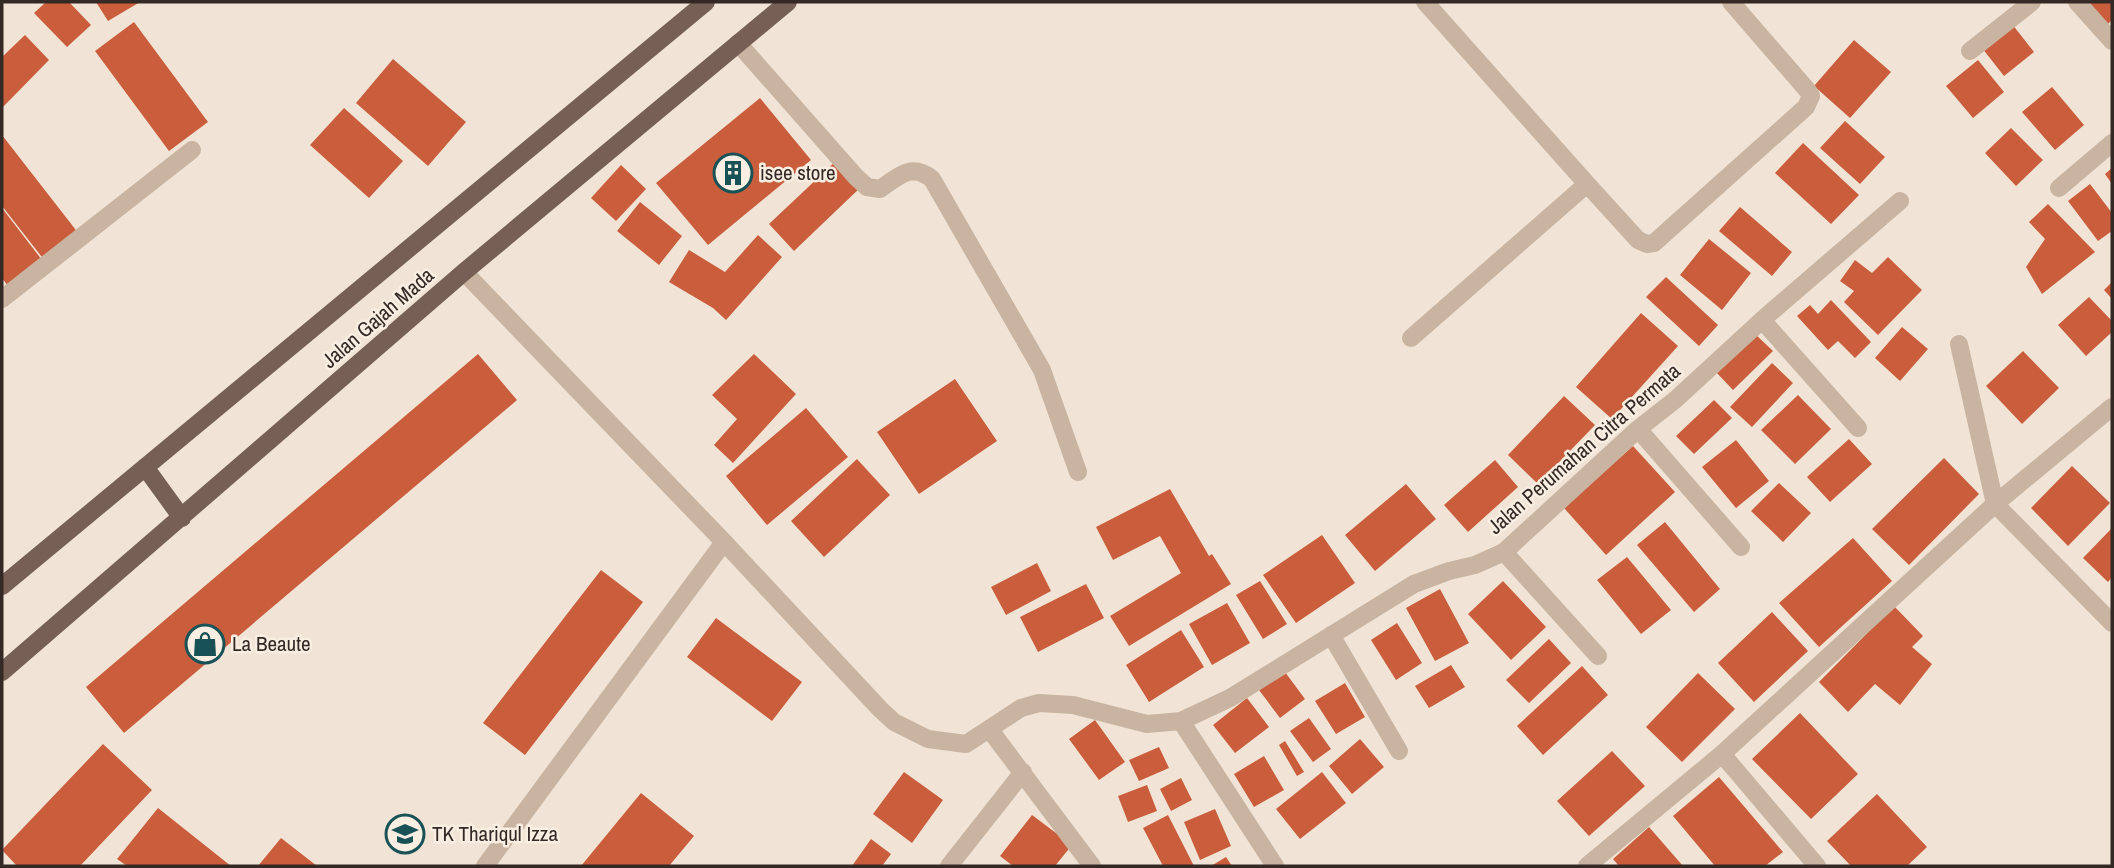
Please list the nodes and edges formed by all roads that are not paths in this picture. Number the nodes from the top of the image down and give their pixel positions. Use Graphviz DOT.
graph roads {
  1 [pos="706,2"];
  2 [pos="788,2"];
  3 [pos="1425,2"];
  4 [pos="1731,2"];
  5 [pos="2032,2"];
  6 [pos="2077,2"];
  7 [pos="2112,41"];
  8 [pos="738,43"];
  9 [pos="1970,51"];
  10 [pos="2112,143"];
  11 [pos="192,150"];
  12 [pos="1587,184"];
  13 [pos="2059,188"];
  14 [pos="1900,201"];
  15 [pos="464,272"];
  16 [pos="2,299"];
  17 [pos="1762,320"];
  18 [pos="1410,338"];
  19 [pos="1959,344"];
  20 [pos="2112,407"];
  21 [pos="1857,428"];
  22 [pos="1638,429"];
  23 [pos="145,467"];
  24 [pos="1078,472"];
  25 [pos="1995,504"];
  26 [pos="182,518"];
  27 [pos="724,542"];
  28 [pos="1741,547"];
  29 [pos="1504,552"];
  30 [pos="2,586"];
  31 [pos="2112,623"];
  32 [pos="1331,635"];
  33 [pos="1598,656"];
  34 [pos="2,672"];
  35 [pos="1181,721"];
  36 [pos="990,730"];
  37 [pos="1399,751"];
  38 [pos="1722,754"];
  39 [pos="1023,772"];
  40 [pos="485,866"];
  41 [pos="949,866"];
  42 [pos="1093,866"];
  43 [pos="1275,866"];
  44 [pos="1587,866"];
  45 [pos="1817,866"];
  1 -- 23 [label="main road, Jalan Gajah Mada"];
  2 -- 8 [label="main road, Jalan Gajah Mada"];
  3 -- 12 [label="street"];
  4 -- 12 [label="street"];
  5 -- 9 [label="street"];
  6 -- 7 [label="street"];
  8 -- 15 [label="main road, Jalan Gajah Mada"];
  8 -- 24 [label="street"];
  10 -- 13 [label="street"];
  11 -- 16 [label="street"];
  12 -- 18 [label="street"];
  14 -- 17 [label="street, Jalan Perumahan Citra Permata"];
  15 -- 26 [label="main road, Jalan Gajah Mada"];
  15 -- 27 [label="street, Jalan Perumahan Citra Permata"];
  17 -- 21 [label="street"];
  17 -- 22 [label="street, Jalan Perumahan Citra Permata"];
  19 -- 25 [label="street"];
  20 -- 25 [label="street"];
  22 -- 28 [label="street"];
  22 -- 29 [label="street, Jalan Perumahan Citra Permata"];
  23 -- 26 [label="main road"];
  23 -- 30 [label="main road, Jalan Gajah Mada"];
  25 -- 31 [label="street"];
  25 -- 38 [label="street"];
  26 -- 34 [label="main road, Jalan Gajah Mada"];
  27 -- 36 [label="street, Jalan Perumahan Citra Permata"];
  27 -- 40 [label="street"];
  29 -- 32 [label="street, Jalan Perumahan Citra Permata"];
  29 -- 33 [label="street"];
  32 -- 35 [label="street, Jalan Perumahan Citra Permata"];
  32 -- 37 [label="street"];
  35 -- 36 [label="street, Jalan Perumahan Citra Permata"];
  35 -- 43 [label="street"];
  36 -- 39 [label="street"];
  38 -- 44 [label="street"];
  38 -- 45 [label="street"];
  39 -- 41 [label="street"];
  39 -- 42 [label="street"];
}
